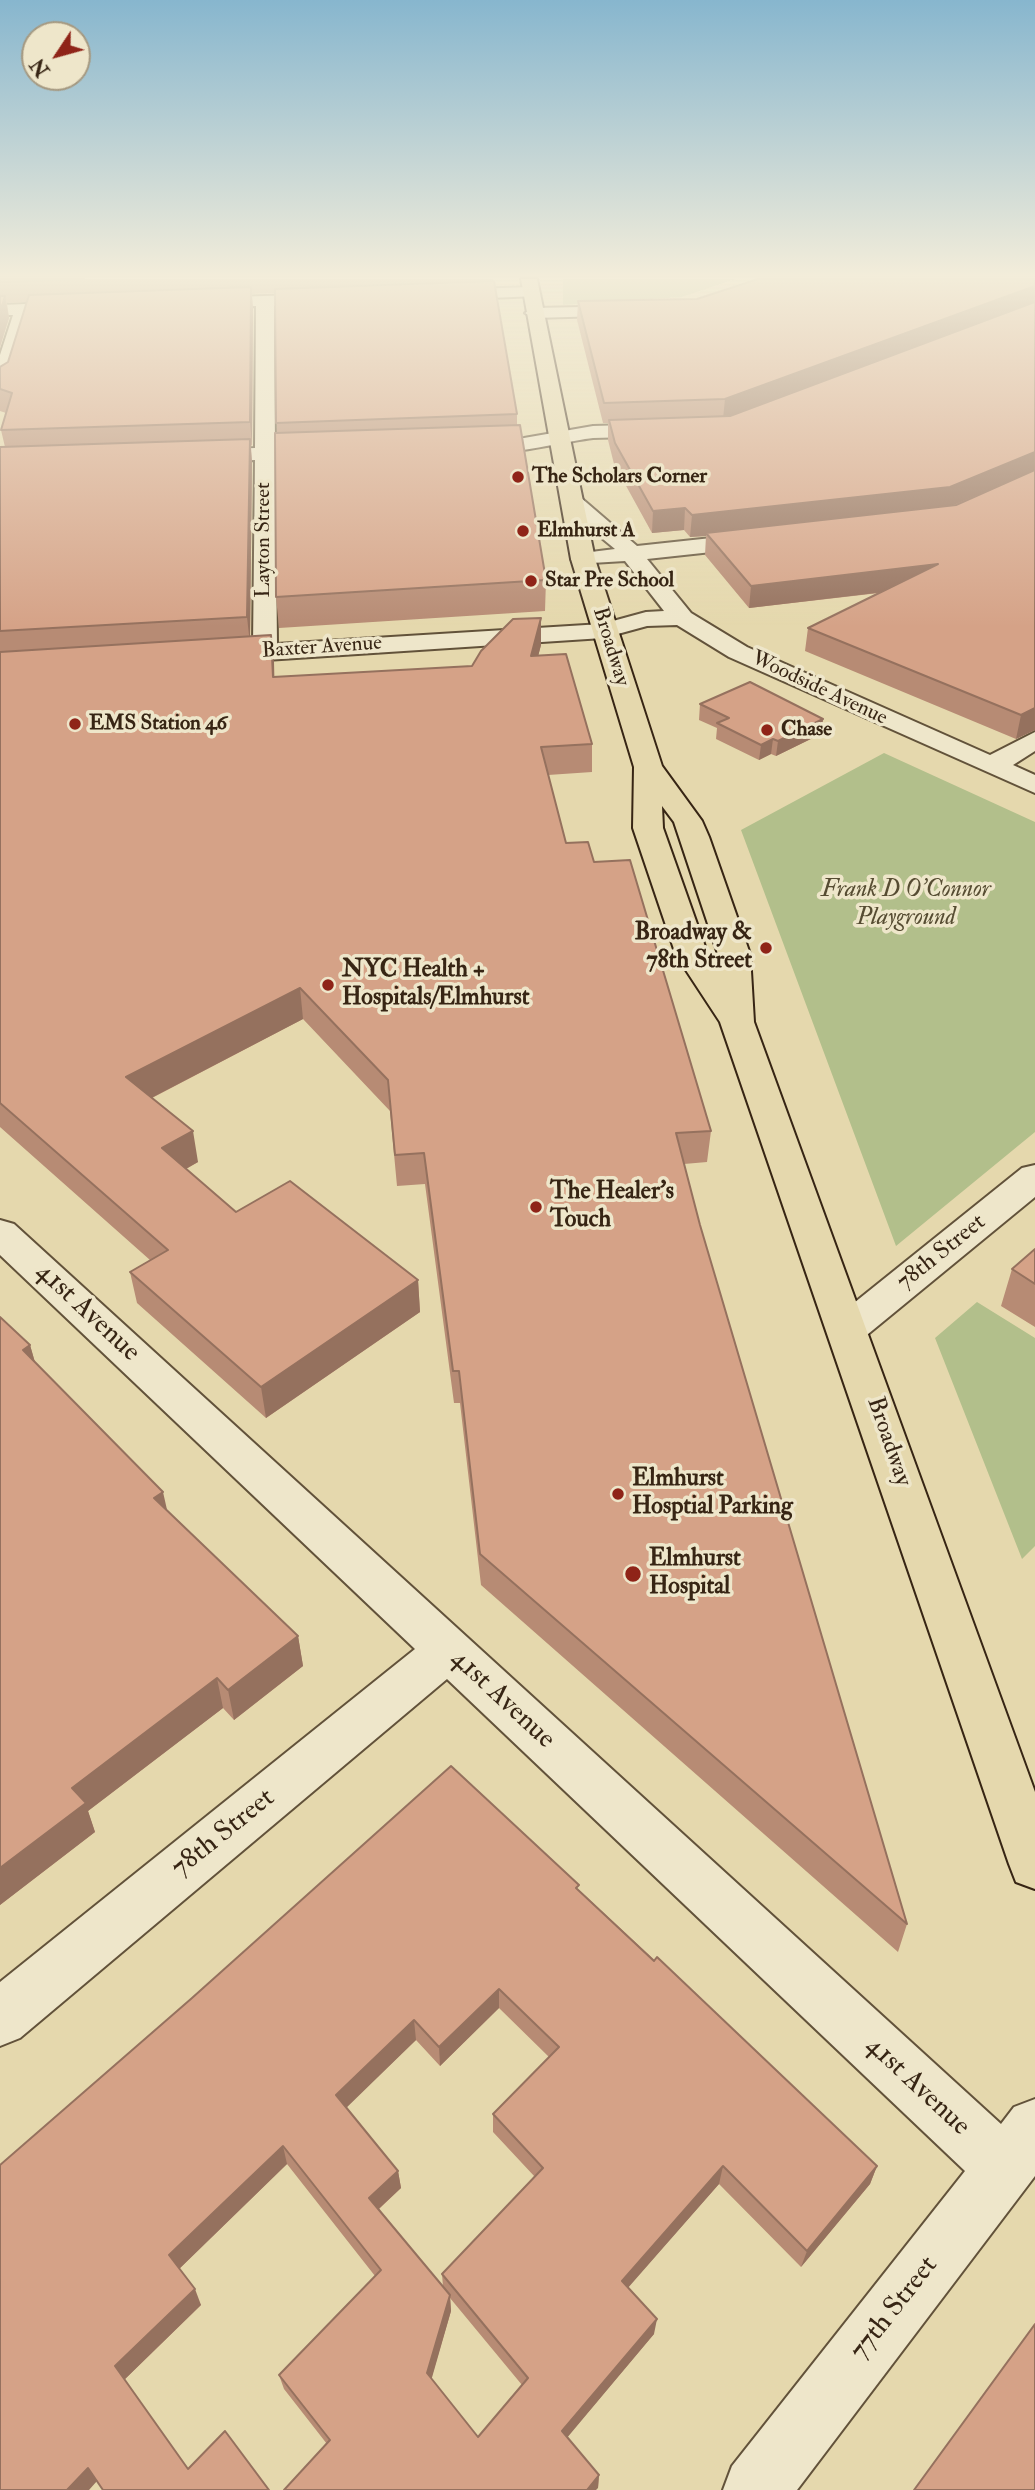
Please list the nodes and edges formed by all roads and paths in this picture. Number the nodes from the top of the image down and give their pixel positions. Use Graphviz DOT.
graph roads {
  1 [pos="264,395"];
  2 [pos="550,395"];
  3 [pos="687,430"];
  4 [pos="558,438"];
  5 [pos="445,447"];
  6 [pos="352,451"];
  7 [pos="264,454"];
  8 [pos="173,457"];
  9 [pos="572,502"];
  10 [pos="778,537"];
  11 [pos="629,555"];
  12 [pos="583,559"];
  13 [pos="682,618"];
  14 [pos="603,631"];
  15 [pos="265,652"];
  16 [pos="193,657"];
  17 [pos="1035,740"];
  18 [pos="991,766"];
  19 [pos="648,767"];
  20 [pos="1035,785"];
  21 [pos="737,1022"];
  22 [pos="1035,1177"];
  23 [pos="10,1256"];
  24 [pos="848,1329"];
  25 [pos="448,1650"];
  26 [pos="1035,1864"];
  27 [pos="0,2018"];
  28 [pos="1019,2148"];
  29 [pos="756,2490"];
  1 -- 7 [label="street, Layton Street"];
  2 -- 4 [label="main road, Broadway"];
  3 -- 4 [label="street"];
  4 -- 5 [label="street"];
  4 -- 9 [label="main road, Broadway"];
  6 -- 7 [label="street"];
  7 -- 8 [label="street"];
  7 -- 15 [label="street, Layton Street"];
  9 -- 11 [label="street"];
  9 -- 12 [label="main road, Broadway"];
  10 -- 11 [label="street"];
  11 -- 12 [label="street"];
  11 -- 13 [label="street"];
  12 -- 14 [label="main road, Broadway"];
  13 -- 14 [label="street"];
  13 -- 18 [label="street, Woodside Avenue"];
  14 -- 15 [label="street, Baxter Avenue"];
  14 -- 19 [label="main road, Broadway"];
  15 -- 16 [label="street, Baxter Avenue"];
  17 -- 18 [label="street"];
  18 -- 20 [label="street, Woodside Avenue"];
  19 -- 21 [label="main road, Broadway"];
  19 -- 21 [label="main road, Broadway"];
  21 -- 24 [label="main road, Broadway"];
  22 -- 24 [label="street, 78th Street"];
  23 -- 25 [label="street, 41st Avenue"];
  24 -- 26 [label="main road, Broadway"];
  25 -- 27 [label="street, 78th Street"];
  25 -- 28 [label="street, 41st Avenue"];
  28 -- 29 [label="street, 77th Street"];
}
